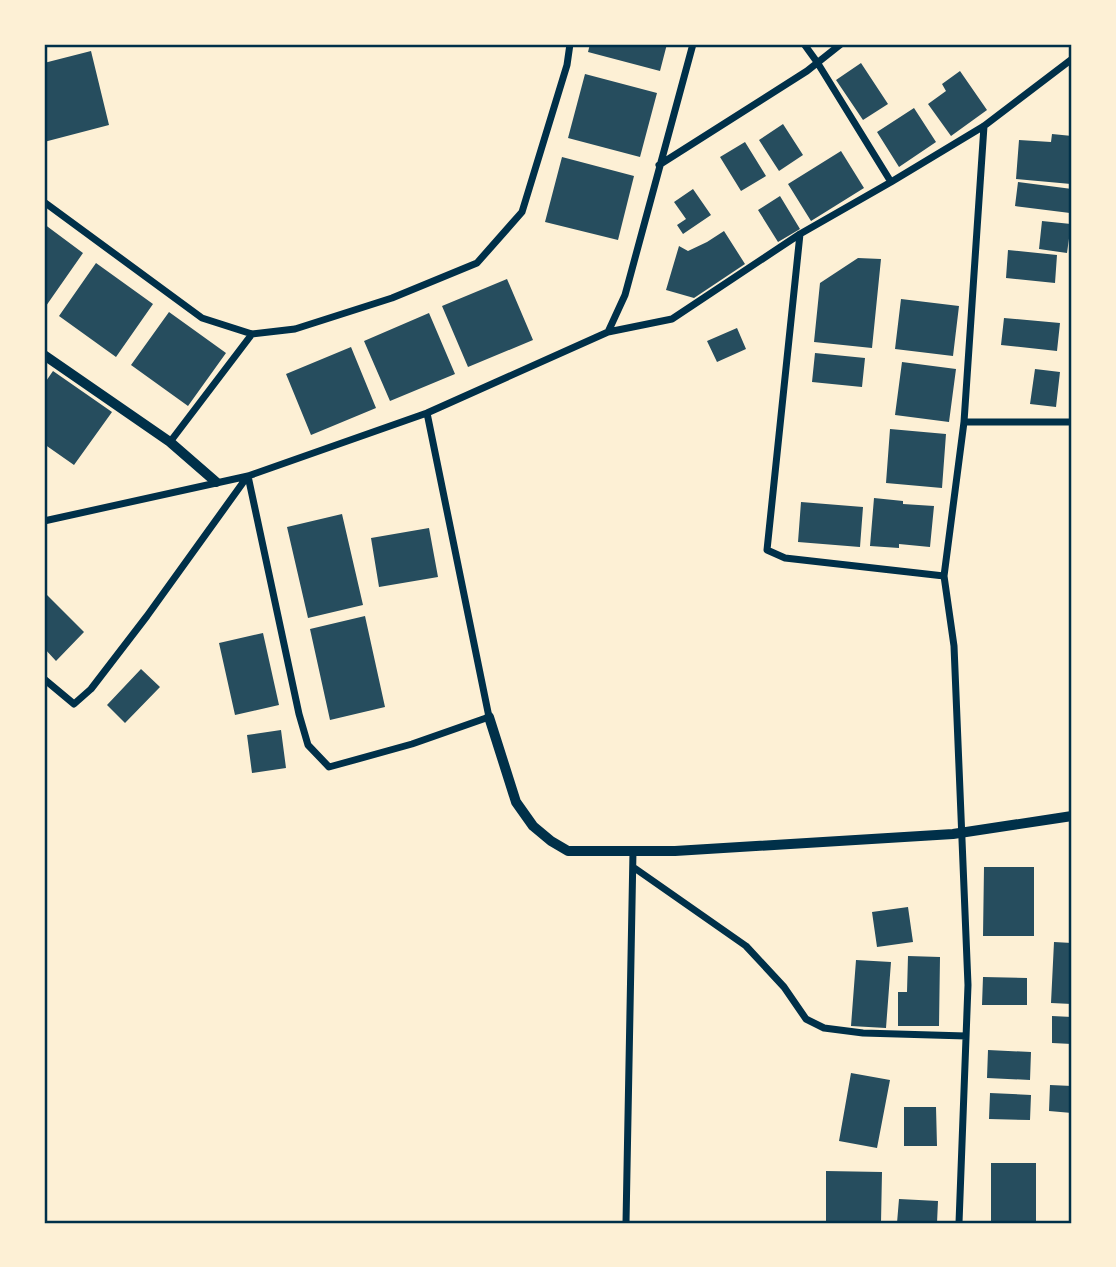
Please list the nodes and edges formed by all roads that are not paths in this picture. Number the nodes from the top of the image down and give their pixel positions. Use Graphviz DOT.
graph roads {
  1 [pos="570,44"];
  2 [pos="693,44"];
  3 [pos="804,44"];
  4 [pos="841,44"];
  5 [pos="1072,59"];
  6 [pos="817,62"];
  7 [pos="984,126"];
  8 [pos="659,165"];
  9 [pos="891,183"];
  10 [pos="44,202"];
  11 [pos="800,234"];
  12 [pos="608,332"];
  13 [pos="252,334"];
  14 [pos="44,355"];
  15 [pos="428,413"];
  16 [pos="964,422"];
  17 [pos="1072,422"];
  18 [pos="170,442"];
  19 [pos="248,476"];
  20 [pos="216,482"];
  21 [pos="44,521"];
  22 [pos="944,576"];
  23 [pos="44,680"];
  24 [pos="489,717"];
  25 [pos="1072,816"];
  26 [pos="963,833"];
  27 [pos="633,851"];
  28 [pos="633,867"];
  29 [pos="966,1036"];
  30 [pos="626,1223"];
  31 [pos="958,1223"];
  1 -- 13 [label="street"];
  2 -- 8 [label="street"];
  3 -- 6 [label="street"];
  4 -- 6 [label="street"];
  5 -- 7 [label="street"];
  6 -- 8 [label="street"];
  6 -- 9 [label="street"];
  7 -- 9 [label="street"];
  7 -- 16 [label="street"];
  8 -- 12 [label="street"];
  9 -- 11 [label="street"];
  10 -- 13 [label="street"];
  11 -- 12 [label="street"];
  11 -- 22 [label="street"];
  12 -- 15 [label="street"];
  13 -- 18 [label="street"];
  14 -- 18 [label="street"];
  15 -- 19 [label="street"];
  15 -- 24 [label="street"];
  16 -- 17 [label="street"];
  16 -- 22 [label="street"];
  18 -- 20 [label="street"];
  19 -- 20 [label="street"];
  19 -- 23 [label="street"];
  19 -- 24 [label="street"];
  20 -- 21 [label="street"];
  22 -- 26 [label="street"];
  24 -- 27 [label="street"];
  25 -- 26 [label="street"];
  26 -- 27 [label="street"];
  26 -- 29 [label="street"];
  27 -- 28 [label="street"];
  28 -- 29 [label="street"];
  28 -- 30 [label="street"];
  29 -- 31 [label="street"];
}
